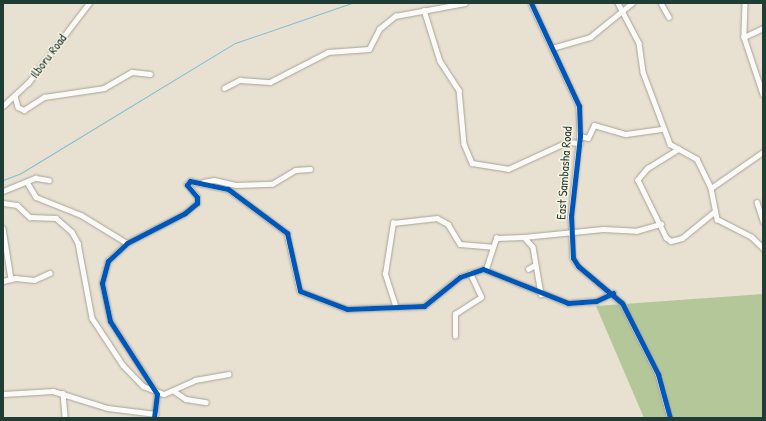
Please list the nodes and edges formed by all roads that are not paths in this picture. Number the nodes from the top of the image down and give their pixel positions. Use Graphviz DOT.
graph roads {
  1 [pos="89,3"];
  2 [pos="465,3"];
  3 [pos="531,3"];
  4 [pos="618,3"];
  5 [pos="632,3"];
  6 [pos="661,3"];
  7 [pos="745,3"];
  8 [pos="424,10"];
  9 [pos="622,10"];
  10 [pos="669,17"];
  11 [pos="763,28"];
  12 [pos="744,37"];
  13 [pos="552,48"];
  14 [pos="150,74"];
  15 [pos="224,88"];
  16 [pos="763,94"];
  17 [pos="15,96"];
  18 [pos="3,106"];
  19 [pos="663,129"];
  20 [pos="580,136"];
  21 [pos="580,143"];
  22 [pos="679,149"];
  23 [pos="763,152"];
  24 [pos="310,169"];
  25 [pos="49,180"];
  26 [pos="27,182"];
  27 [pos="201,183"];
  28 [pos="711,188"];
  29 [pos="3,191"];
  30 [pos="757,202"];
  31 [pos="3,203"];
  32 [pos="714,212"];
  33 [pos="763,221"];
  34 [pos="661,224"];
  35 [pos="3,228"];
  36 [pos="571,234"];
  37 [pos="524,237"];
  38 [pos="127,243"];
  39 [pos="492,248"];
  40 [pos="763,248"];
  41 [pos="535,265"];
  42 [pos="486,269"];
  43 [pos="528,269"];
  44 [pos="50,273"];
  45 [pos="470,273"];
  46 [pos="11,279"];
  47 [pos="3,281"];
  48 [pos="613,293"];
  49 [pos="541,294"];
  50 [pos="395,305"];
  51 [pos="455,336"];
  52 [pos="228,374"];
  53 [pos="174,391"];
  54 [pos="63,393"];
  55 [pos="3,394"];
  56 [pos="157,394"];
  57 [pos="206,402"];
  58 [pos="155,416"];
  59 [pos="65,418"];
  60 [pos="670,418"];
  1 -- 17 [label="street, Ilboru Road"];
  2 -- 8 [label="street"];
  3 -- 13 [label="street, East Sambasha Road"];
  4 -- 9 [label="street"];
  5 -- 9 [label="street"];
  6 -- 10 [label="street"];
  7 -- 12 [label="street"];
  8 -- 15 [label="street"];
  8 -- 21 [label="street"];
  9 -- 13 [label="street"];
  9 -- 19 [label="street"];
  11 -- 12 [label="street"];
  12 -- 16 [label="street"];
  13 -- 20 [label="street, East Sambasha Road"];
  14 -- 17 [label="street"];
  17 -- 18 [label="street, Ilboru Road"];
  19 -- 20 [label="street"];
  19 -- 22 [label="street"];
  20 -- 21 [label="street, East Sambasha Road"];
  21 -- 36 [label="street, East Sambasha Road"];
  22 -- 28 [label="street"];
  22 -- 34 [label="street"];
  23 -- 28 [label="street"];
  24 -- 27 [label="street"];
  25 -- 26 [label="street"];
  26 -- 29 [label="street"];
  26 -- 38 [label="street"];
  27 -- 38 [label="street"];
  27 -- 50 [label="street"];
  28 -- 32 [label="street"];
  30 -- 33 [label="street"];
  31 -- 56 [label="street"];
  32 -- 34 [label="street"];
  32 -- 40 [label="street"];
  34 -- 36 [label="street"];
  35 -- 46 [label="street"];
  36 -- 37 [label="street"];
  36 -- 48 [label="street, East Sambasha Road"];
  37 -- 39 [label="street"];
  37 -- 41 [label="street"];
  38 -- 56 [label="street"];
  39 -- 42 [label="street"];
  39 -- 50 [label="street"];
  41 -- 43 [label="street"];
  41 -- 49 [label="street"];
  42 -- 45 [label="street"];
  42 -- 49 [label="street"];
  44 -- 46 [label="street"];
  45 -- 50 [label="street"];
  45 -- 51 [label="street"];
  46 -- 47 [label="street"];
  48 -- 49 [label="street"];
  48 -- 60 [label="street, East Sambasha Road"];
  52 -- 53 [label="street"];
  53 -- 56 [label="street"];
  53 -- 57 [label="street"];
  54 -- 55 [label="street"];
  54 -- 58 [label="street"];
  54 -- 59 [label="street"];
  56 -- 58 [label="street"];
}
